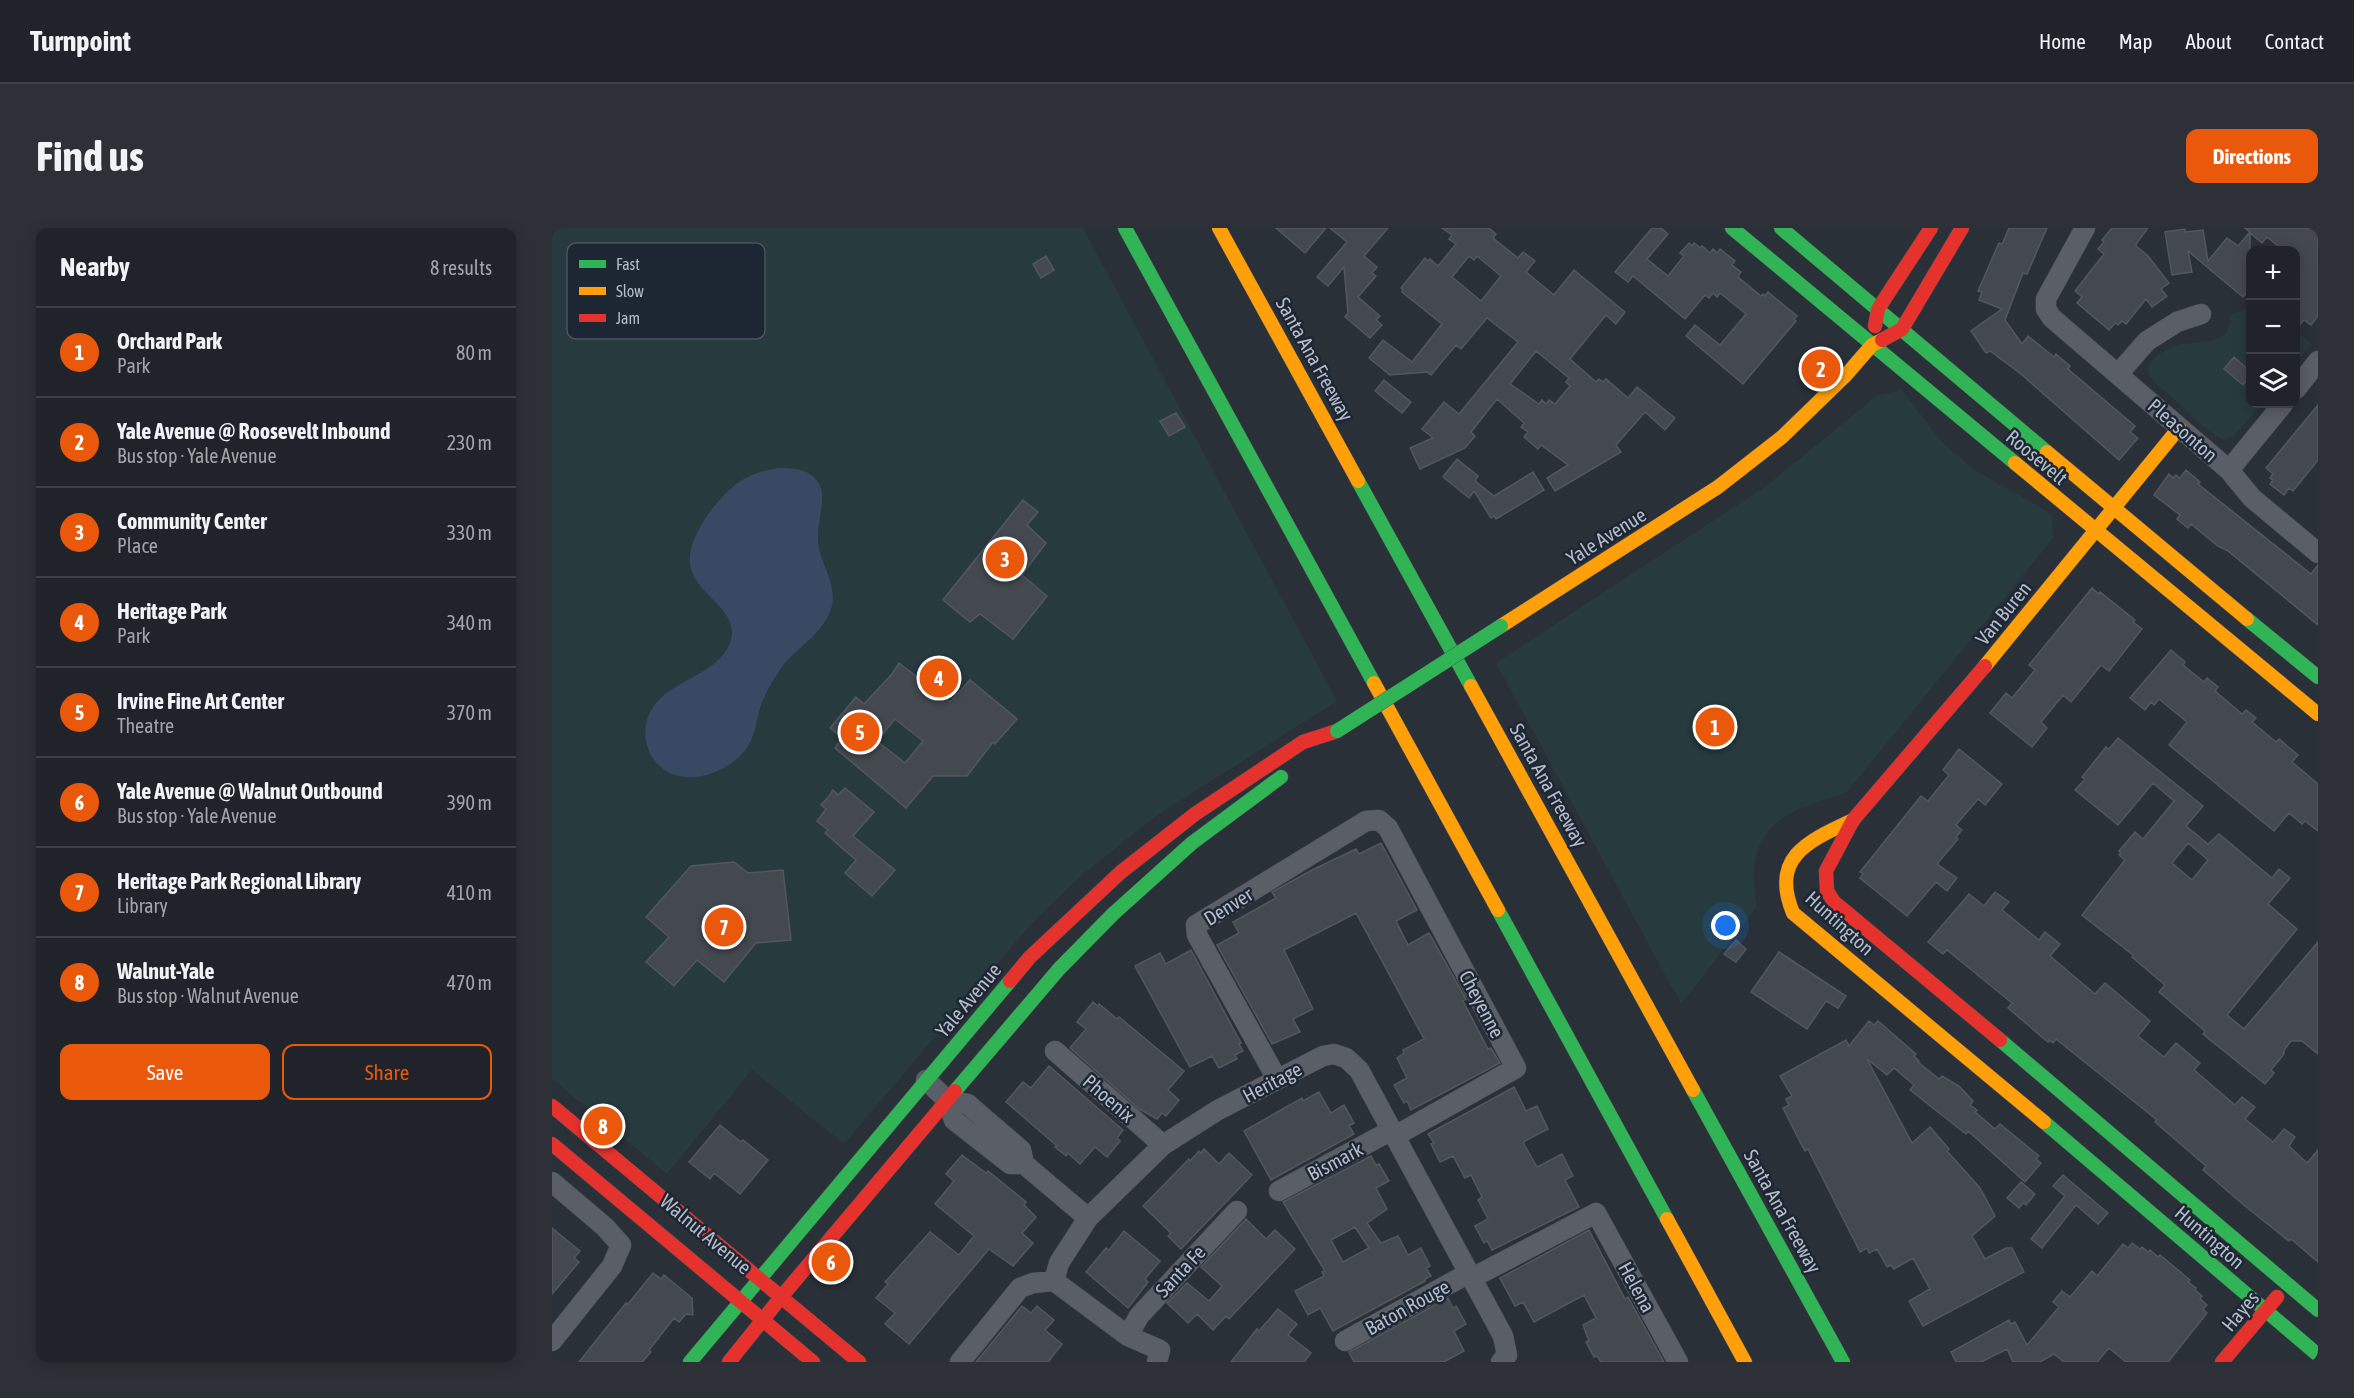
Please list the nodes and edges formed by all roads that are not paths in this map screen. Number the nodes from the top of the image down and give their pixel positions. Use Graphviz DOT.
graph roads {
  1 [pos="1125,228"];
  2 [pos="1220,228"];
  3 [pos="1732,228"];
  4 [pos="1781,228"];
  5 [pos="1931,228"];
  6 [pos="1962,228"];
  7 [pos="2085,228"];
  8 [pos="1878,309"];
  9 [pos="2201,314"];
  10 [pos="1902,329"];
  11 [pos="1872,345"];
  12 [pos="2318,361"];
  13 [pos="2118,374"];
  14 [pos="2300,382"];
  15 [pos="2280,408"];
  16 [pos="2179,428"];
  17 [pos="2229,470"];
  18 [pos="2114,508"];
  19 [pos="2096,531"];
  20 [pos="2318,553"];
  21 [pos="2318,677"];
  22 [pos="2318,714"];
  23 [pos="1337,730"];
  24 [pos="1311,755"];
  25 [pos="1293,769"];
  26 [pos="1379,820"];
  27 [pos="1853,820"];
  28 [pos="1055,1051"];
  29 [pos="1277,1079"];
  30 [pos="926,1080"];
  31 [pos="947,1100"];
  32 [pos="552,1106"];
  33 [pos="1394,1133"];
  34 [pos="552,1144"];
  35 [pos="1163,1145"];
  36 [pos="552,1182"];
  37 [pos="1279,1191"];
  38 [pos="1237,1211"];
  39 [pos="1596,1213"];
  40 [pos="1088,1218"];
  41 [pos="1471,1276"];
  42 [pos="760,1278"];
  43 [pos="1054,1281"];
  44 [pos="2287,1284"];
  45 [pos="782,1296"];
  46 [pos="740,1301"];
  47 [pos="2318,1310"];
  48 [pos="2267,1311"];
  49 [pos="763,1320"];
  50 [pos="1128,1335"];
  51 [pos="552,1341"];
  52 [pos="1346,1341"];
  53 [pos="2318,1355"];
  54 [pos="1158,1356"];
  55 [pos="690,1362"];
  56 [pos="729,1362"];
  57 [pos="813,1362"];
  58 [pos="859,1362"];
  59 [pos="960,1362"];
  60 [pos="1501,1362"];
  61 [pos="1678,1362"];
  62 [pos="1745,1362"];
  63 [pos="1843,1362"];
  64 [pos="2222,1362"];
  1 -- 62 [label="main road"];
  2 -- 63 [label="main road, Santa Ana Freeway"];
  3 -- 11 [label="main road, Roosevelt"];
  4 -- 8 [label="main road, Roosevelt"];
  5 -- 8 [label="main road"];
  6 -- 10 [label="main road"];
  7 -- 13 [label="street, Pleasonton"];
  8 -- 10 [label="main road, Roosevelt"];
  8 -- 11 [label="main road"];
  9 -- 13 [label="street"];
  10 -- 11 [label="main road, Yale Avenue"];
  10 -- 18 [label="main road, Roosevelt"];
  11 -- 19 [label="main road, Roosevelt"];
  11 -- 23 [label="main road, Yale Avenue, bridge"];
  12 -- 14 [label="street"];
  13 -- 16 [label="street, Pleasonton"];
  15 -- 17 [label="street"];
  16 -- 17 [label="street, Pleasonton"];
  16 -- 18 [label="main road, Van Buren"];
  17 -- 20 [label="street, Pleasonton"];
  18 -- 19 [label="main road, Van Buren"];
  18 -- 21 [label="main road, Roosevelt"];
  19 -- 22 [label="main road, Roosevelt"];
  19 -- 27 [label="main road, Van Buren"];
  23 -- 24 [label="main road, Yale Avenue"];
  23 -- 30 [label="main road, Yale Avenue"];
  25 -- 31 [label="main road"];
  26 -- 29 [label="street, Denver"];
  26 -- 33 [label="street, Cheyenne"];
  27 -- 44 [label="main road, Huntington"];
  27 -- 48 [label="main road, Huntington"];
  28 -- 35 [label="street, Phoenix"];
  29 -- 33 [label="street, Heritage"];
  29 -- 35 [label="street, Heritage"];
  30 -- 31 [label="street"];
  30 -- 42 [label="main road, Yale Avenue"];
  31 -- 40 [label="street"];
  31 -- 45 [label="main road"];
  32 -- 42 [label="main road, Walnut Avenue"];
  33 -- 37 [label="street, Bismark"];
  33 -- 41 [label="street, Heritage"];
  34 -- 46 [label="main road, Walnut Avenue"];
  35 -- 40 [label="street, Heritage"];
  36 -- 51 [label="street"];
  38 -- 50 [label="street, Santa Fe"];
  39 -- 41 [label="street, Baton Rouge"];
  39 -- 61 [label="street, Helena"];
  40 -- 43 [label="street, Heritage"];
  41 -- 52 [label="street, Baton Rouge"];
  41 -- 60 [label="street, Heritage"];
  42 -- 45 [label="main road, Walnut Avenue"];
  42 -- 46 [label="main road, Yale Avenue"];
  43 -- 50 [label="street"];
  43 -- 59 [label="street"];
  44 -- 47 [label="main road, Huntington"];
  44 -- 48 [label="main road, Hayes"];
  45 -- 49 [label="main road"];
  45 -- 58 [label="main road, Walnut Avenue"];
  46 -- 49 [label="main road, Walnut Avenue"];
  46 -- 55 [label="main road, Yale Avenue"];
  48 -- 53 [label="main road, Huntington"];
  48 -- 64 [label="main road, Hayes"];
  49 -- 56 [label="main road"];
  49 -- 57 [label="main road, Walnut Avenue"];
  50 -- 54 [label="street"];
}
